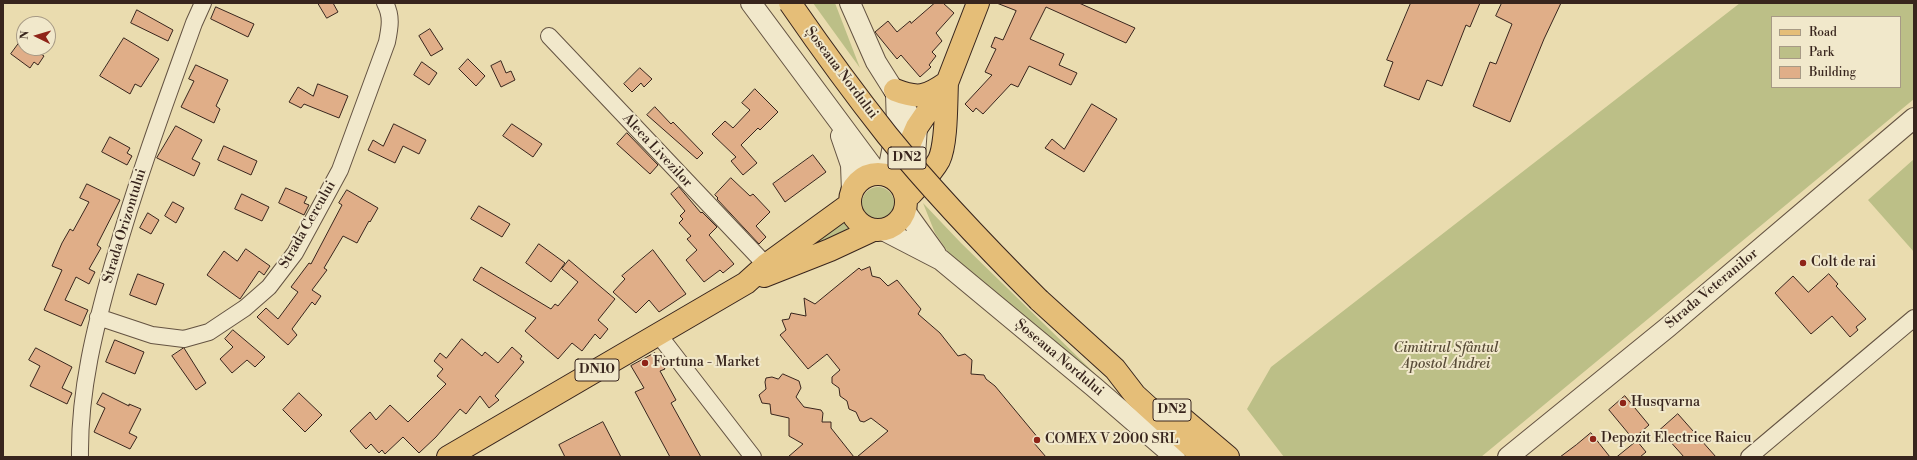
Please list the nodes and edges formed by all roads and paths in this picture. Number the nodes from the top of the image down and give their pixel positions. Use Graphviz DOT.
graph roads {
  1 [pos="203,3"];
  2 [pos="385,3"];
  3 [pos="751,3"];
  4 [pos="790,3"];
  5 [pos="850,3"];
  6 [pos="978,3"];
  7 [pos="549,36"];
  8 [pos="947,83"];
  9 [pos="895,90"];
  10 [pos="833,116"];
  11 [pos="1914,118"];
  12 [pos="917,127"];
  13 [pos="895,188"];
  14 [pos="851,198"];
  15 [pos="878,230"];
  16 [pos="941,260"];
  17 [pos="766,266"];
  18 [pos="746,282"];
  19 [pos="98,317"];
  20 [pos="1914,318"];
  21 [pos="658,334"];
  22 [pos="1115,369"];
  23 [pos="80,457"];
  24 [pos="448,457"];
  25 [pos="753,457"];
  26 [pos="1175,457"];
  27 [pos="1203,457"];
  28 [pos="1228,457"];
  29 [pos="1508,457"];
  30 [pos="1749,457"];
  1 -- 19 [label="street, Strada Orizontului"];
  2 -- 19 [label="street, Strada Cercului"];
  3 -- 10 [label="street"];
  4 -- 22 [label="main road, Șoseaua Nordului / DN2, bridge"];
  5 -- 9 [label="street"];
  6 -- 8 [label="main road"];
  7 -- 17 [label="street, Aleea Livezilor"];
  8 -- 9 [label="main road"];
  8 -- 12 [label="main road"];
  8 -- 13 [label="main road"];
  9 -- 12 [label="street"];
  9 -- 13 [label="street, Șoseaua Nordului"];
  10 -- 13 [label="street, Șoseaua Nordului"];
  10 -- 14 [label="street"];
  11 -- 29 [label="street, Strada Veteranilor"];
  12 -- 13 [label="main road"];
  13 -- 14 [label="main road"];
  13 -- 15 [label="main road"];
  13 -- 16 [label="street, Șoseaua Nordului"];
  14 -- 15 [label="main road"];
  14 -- 17 [label="main road, DN10"];
  15 -- 16 [label="street, Șoseaua Nordului"];
  15 -- 18 [label="main road, DN10"];
  16 -- 26 [label="street, Șoseaua Nordului"];
  17 -- 18 [label="main road, DN10"];
  18 -- 21 [label="main road, DN10"];
  19 -- 23 [label="street, Strada Orizontului"];
  20 -- 30 [label="street"];
  21 -- 24 [label="main road, DN10"];
  21 -- 25 [label="street"];
  22 -- 27 [label="main road, Șoseaua Nordului / DN2"];
  22 -- 28 [label="main road, Șoseaua Nordului / DN2"];
}
